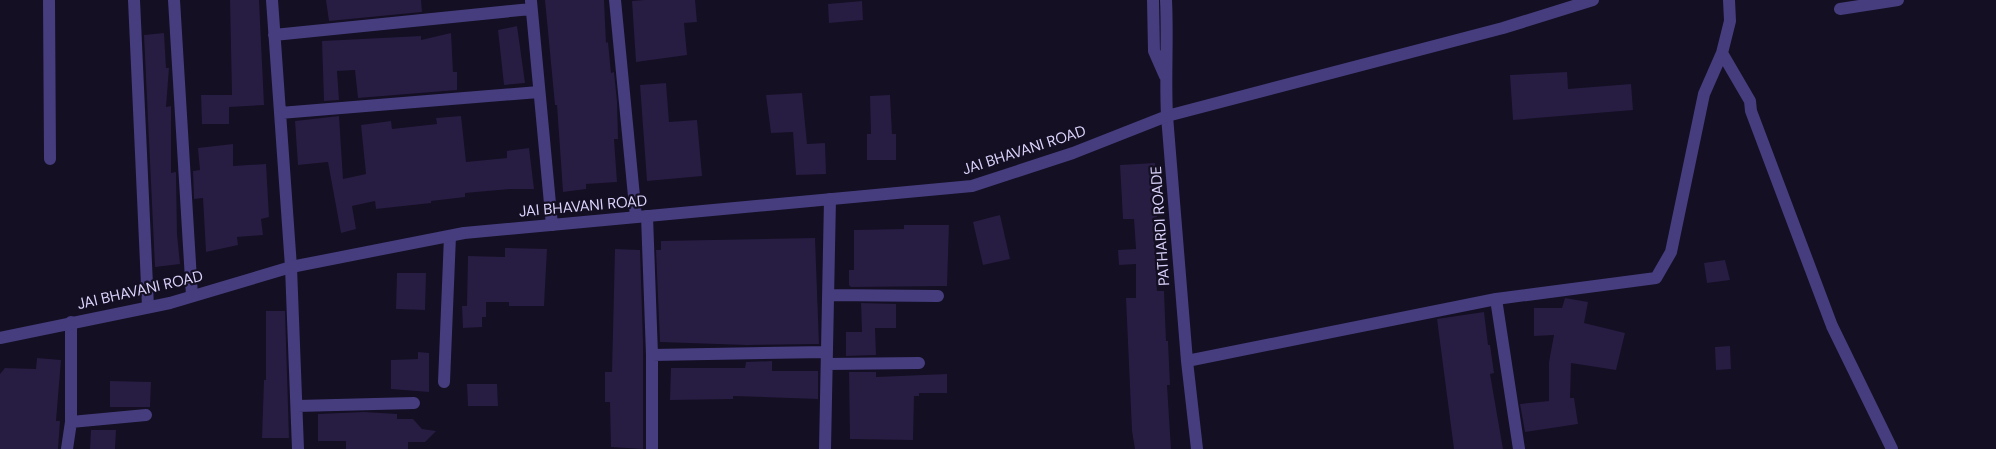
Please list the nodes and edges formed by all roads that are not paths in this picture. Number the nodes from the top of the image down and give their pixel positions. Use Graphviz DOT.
graph roads {
  1 [pos="49,0"];
  2 [pos="134,0"];
  3 [pos="174,0"];
  4 [pos="272,0"];
  5 [pos="615,0"];
  6 [pos="1153,0"];
  7 [pos="1166,0"];
  8 [pos="1593,0"];
  9 [pos="1729,0"];
  10 [pos="1898,0"];
  11 [pos="1884,1"];
  12 [pos="531,4"];
  13 [pos="1563,5"];
  14 [pos="1840,9"];
  15 [pos="274,35"];
  16 [pos="1722,53"];
  17 [pos="1165,76"];
  18 [pos="539,92"];
  19 [pos="280,113"];
  20 [pos="1167,116"];
  21 [pos="50,159"];
  22 [pos="830,199"];
  23 [pos="641,217"];
  24 [pos="552,225"];
  25 [pos="450,236"];
  26 [pos="291,267"];
  27 [pos="828,295"];
  28 [pos="192,296"];
  29 [pos="938,296"];
  30 [pos="1496,299"];
  31 [pos="148,307"];
  32 [pos="72,322"];
  33 [pos="0,338"];
  34 [pos="652,356"];
  35 [pos="827,358"];
  36 [pos="1186,361"];
  37 [pos="919,363"];
  38 [pos="444,382"];
  39 [pos="414,403"];
  40 [pos="297,406"];
  41 [pos="146,415"];
  42 [pos="71,422"];
  43 [pos="67,449"];
  44 [pos="298,449"];
  45 [pos="652,449"];
  46 [pos="825,449"];
  47 [pos="1196,449"];
  48 [pos="1519,449"];
  49 [pos="1892,449"];
  1 -- 21 [label="street"];
  2 -- 31 [label="street"];
  3 -- 28 [label="street"];
  4 -- 15 [label="street"];
  5 -- 23 [label="street"];
  6 -- 17 [label="street"];
  7 -- 17 [label="street, PATHARDI ROADE"];
  8 -- 13 [label="street, JAI BHAVANI ROAD"];
  9 -- 16 [label="street"];
  10 -- 11 [label="street"];
  11 -- 14 [label="street"];
  12 -- 15 [label="street"];
  12 -- 18 [label="street"];
  13 -- 20 [label="street, JAI BHAVANI ROAD"];
  15 -- 19 [label="street"];
  16 -- 30 [label="street"];
  16 -- 49 [label="street"];
  17 -- 20 [label="street, PATHARDI ROADE"];
  18 -- 19 [label="street"];
  18 -- 24 [label="street"];
  19 -- 26 [label="street"];
  20 -- 22 [label="street, JAI BHAVANI ROAD"];
  20 -- 36 [label="street, PATHARDI ROADE"];
  22 -- 23 [label="street, JAI BHAVANI ROAD"];
  22 -- 27 [label="street"];
  23 -- 24 [label="street, JAI BHAVANI ROAD"];
  23 -- 34 [label="street"];
  24 -- 25 [label="street, JAI BHAVANI ROAD"];
  25 -- 26 [label="street, JAI BHAVANI ROAD"];
  25 -- 38 [label="street"];
  26 -- 28 [label="street, JAI BHAVANI ROAD"];
  26 -- 40 [label="street"];
  27 -- 29 [label="street"];
  27 -- 35 [label="street"];
  28 -- 31 [label="street, JAI BHAVANI ROAD"];
  30 -- 36 [label="street"];
  30 -- 48 [label="street"];
  31 -- 32 [label="street, JAI BHAVANI ROAD"];
  32 -- 33 [label="street, JAI BHAVANI ROAD"];
  32 -- 42 [label="street"];
  34 -- 35 [label="street"];
  34 -- 45 [label="street"];
  35 -- 37 [label="street"];
  35 -- 46 [label="street"];
  36 -- 47 [label="street, PATHARDI ROADE"];
  39 -- 40 [label="street"];
  40 -- 44 [label="street"];
  41 -- 42 [label="street"];
  42 -- 43 [label="street"];
}
